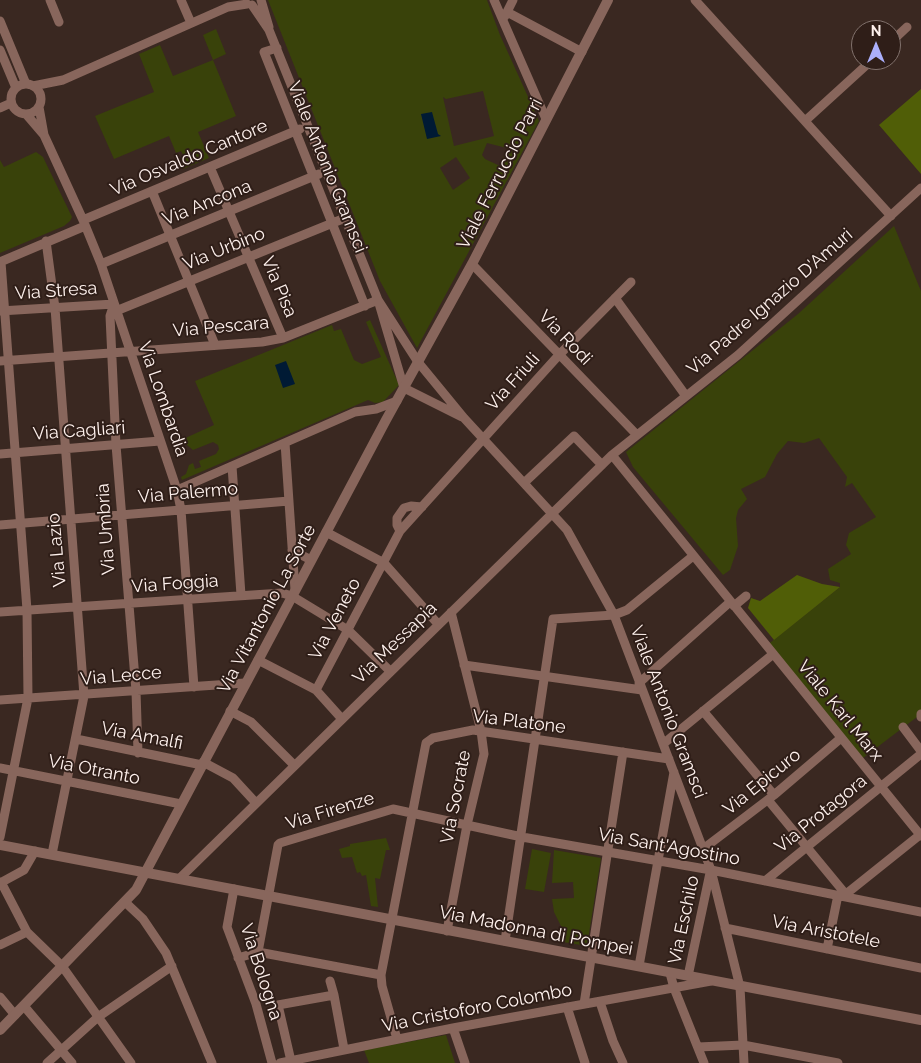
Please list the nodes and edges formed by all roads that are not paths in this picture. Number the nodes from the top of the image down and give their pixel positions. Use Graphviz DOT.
graph roads {
  1 [pos="50,0"];
  2 [pos="181,0"];
  3 [pos="237,0"];
  4 [pos="494,0"];
  5 [pos="513,0"];
  6 [pos="608,0"];
  7 [pos="695,0"];
  8 [pos="253,2"];
  9 [pos="228,7"];
  10 [pos="507,12"];
  11 [pos="502,21"];
  12 [pos="0,22"];
  13 [pos="59,22"];
  14 [pos="191,24"];
  15 [pos="907,27"];
  16 [pos="901,33"];
  17 [pos="277,48"];
  18 [pos="0,50"];
  19 [pos="582,52"];
  20 [pos="861,70"];
  21 [pos="63,80"];
  22 [pos="29,85"];
  23 [pos="16,88"];
  24 [pos="11,103"];
  25 [pos="40,103"];
  26 [pos="0,108"];
  27 [pos="26,114"];
  28 [pos="546,119"];
  29 [pos="805,121"];
  30 [pos="308,126"];
  31 [pos="296,131"];
  32 [pos="44,135"];
  33 [pos="210,167"];
  34 [pos="326,171"];
  35 [pos="315,176"];
  36 [pos="921,188"];
  37 [pos="152,191"];
  38 [pos="229,211"];
  39 [pos="891,216"];
  40 [pos="345,218"];
  41 [pos="84,223"];
  42 [pos="332,223"];
  43 [pos="170,236"];
  44 [pos="46,241"];
  45 [pos="248,256"];
  46 [pos="0,262"];
  47 [pos="101,264"];
  48 [pos="472,264"];
  49 [pos="190,280"];
  50 [pos="631,282"];
  51 [pos="615,298"];
  52 [pos="378,300"];
  53 [pos="365,306"];
  54 [pos="54,308"];
  55 [pos="115,308"];
  56 [pos="2,311"];
  57 [pos="283,338"];
  58 [pos="215,345"];
  59 [pos="130,351"];
  60 [pos="111,352"];
  61 [pos="558,356"];
  62 [pos="58,357"];
  63 [pos="4,361"];
  64 [pos="418,362"];
  65 [pos="404,388"];
  66 [pos="686,396"];
  67 [pos="397,401"];
  68 [pos="366,409"];
  69 [pos="464,418"];
  70 [pos="386,420"];
  71 [pos="636,434"];
  72 [pos="484,439"];
  73 [pos="160,441"];
  74 [pos="285,443"];
  75 [pos="116,445"];
  76 [pos="66,448"];
  77 [pos="15,452"];
  78 [pos="0,454"];
  79 [pos="612,455"];
  80 [pos="602,465"];
  81 [pos="232,466"];
  82 [pos="526,482"];
  83 [pos="177,490"];
  84 [pos="289,501"];
  85 [pos="235,506"];
  86 [pos="181,510"];
  87 [pos="552,512"];
  88 [pos="121,515"];
  89 [pos="70,519"];
  90 [pos="21,523"];
  91 [pos="0,525"];
  92 [pos="326,532"];
  93 [pos="292,550"];
  94 [pos="693,556"];
  95 [pos="311,560"];
  96 [pos="384,563"];
  97 [pos="293,593"];
  98 [pos="240,595"];
  99 [pos="746,596"];
  100 [pos="187,599"];
  101 [pos="128,603"];
  102 [pos="732,604"];
  103 [pos="78,606"];
  104 [pos="27,610"];
  105 [pos="0,612"];
  106 [pos="451,612"];
  107 [pos="614,615"];
  108 [pos="438,624"];
  109 [pos="348,630"];
  110 [pos="772,654"];
  111 [pos="258,660"];
  112 [pos="464,665"];
  113 [pos="390,671"];
  114 [pos="545,678"];
  115 [pos="245,683"];
  116 [pos="640,686"];
  117 [pos="194,687"];
  118 [pos="316,690"];
  119 [pos="136,691"];
  120 [pos="84,696"];
  121 [pos="28,698"];
  122 [pos="0,700"];
  123 [pos="230,711"];
  124 [pos="703,711"];
  125 [pos="342,719"];
  126 [pos="903,727"];
  127 [pos="481,731"];
  128 [pos="841,738"];
  129 [pos="76,739"];
  130 [pos="536,739"];
  131 [pos="663,744"];
  132 [pos="138,752"];
  133 [pos="623,752"];
  134 [pos="921,752"];
  135 [pos="669,759"];
  136 [pos="203,764"];
  137 [pos="294,766"];
  138 [pos="0,768"];
  139 [pos="14,771"];
  140 [pos="675,771"];
  141 [pos="68,781"];
  142 [pos="880,787"];
  143 [pos="771,797"];
  144 [pos="256,803"];
  145 [pos="181,804"];
  146 [pos="411,814"];
  147 [pos="467,825"];
  148 [pos="921,835"];
  149 [pos="522,836"];
  150 [pos="0,837"];
  151 [pos="0,845"];
  152 [pos="807,847"];
  153 [pos="703,849"];
  154 [pos="35,851"];
  155 [pos="609,853"];
  156 [pos="52,854"];
  157 [pos="658,861"];
  158 [pos="711,870"];
  159 [pos="145,872"];
  160 [pos="180,878"];
  161 [pos="765,881"];
  162 [pos="0,882"];
  163 [pos="234,889"];
  164 [pos="844,895"];
  165 [pos="269,896"];
  166 [pos="125,902"];
  167 [pos="921,912"];
  168 [pos="392,920"];
  169 [pos="726,928"];
  170 [pos="447,930"];
  171 [pos="27,932"];
  172 [pos="505,941"];
  173 [pos="0,945"];
  174 [pos="827,948"];
  175 [pos="258,952"];
  176 [pos="592,957"];
  177 [pos="238,958"];
  178 [pos="62,966"];
  179 [pos="172,966"];
  180 [pos="639,966"];
  181 [pos="921,968"];
  182 [pos="670,973"];
  183 [pos="382,975"];
  184 [pos="686,976"];
  185 [pos="330,981"];
  186 [pos="711,981"];
  187 [pos="677,987"];
  188 [pos="740,987"];
  189 [pos="334,995"];
  190 [pos="0,997"];
  191 [pos="600,1002"];
  192 [pos="584,1004"];
  193 [pos="24,1006"];
  194 [pos="567,1007"];
  195 [pos="15,1014"];
  196 [pos="98,1017"];
  197 [pos="921,1020"];
  198 [pos="453,1028"];
  199 [pos="0,1030"];
  200 [pos="397,1039"];
  201 [pos="743,1045"];
  202 [pos="698,1047"];
  203 [pos="344,1049"];
  204 [pos="61,1050"];
  205 [pos="316,1060"];
  206 [pos="291,1061"];
  207 [pos="815,1061"];
  208 [pos="47,1063"];
  209 [pos="72,1063"];
  210 [pos="131,1063"];
  211 [pos="212,1063"];
  212 [pos="272,1063"];
  213 [pos="280,1063"];
  214 [pos="465,1063"];
  215 [pos="585,1063"];
  216 [pos="624,1063"];
  217 [pos="704,1063"];
  218 [pos="744,1063"];
  219 [pos="838,1063"];
  1 -- 13 [label="street"];
  2 -- 14 [label="street"];
  3 -- 9 [label="street"];
  4 -- 11 [label="street"];
  5 -- 10 [label="street"];
  6 -- 19 [label="street, Viale Ferruccio Parri"];
  7 -- 29 [label="street"];
  8 -- 9 [label="street"];
  8 -- 17 [label="street, Viale Antonio Gramsci"];
  9 -- 14 [label="street"];
  10 -- 11 [label="street"];
  10 -- 19 [label="street"];
  11 -- 28 [label="street"];
  12 -- 22 [label="street"];
  14 -- 21 [label="street"];
  15 -- 16 [label="street"];
  17 -- 30 [label="street, Viale Antonio Gramsci"];
  17 -- 31 [label="street, Viale Antonio Gramsci"];
  18 -- 23 [label="street"];
  19 -- 28 [label="street, Viale Ferruccio Parri"];
  20 -- 29 [label="street"];
  21 -- 22 [label="street"];
  21 -- 25 [label="street"];
  22 -- 23 [label="street"];
  22 -- 25 [label="street"];
  23 -- 24 [label="street"];
  24 -- 26 [label="street"];
  24 -- 27 [label="street"];
  25 -- 27 [label="street"];
  25 -- 32 [label="street, Via Lombardia"];
  27 -- 32 [label="street, Via Lombardia"];
  28 -- 48 [label="street, Viale Ferruccio Parri"];
  29 -- 39 [label="street"];
  30 -- 31 [label="street, Via Osvaldo Cantore"];
  30 -- 34 [label="street, Viale Antonio Gramsci"];
  31 -- 33 [label="street, Via Osvaldo Cantore"];
  31 -- 35 [label="street, Viale Antonio Gramsci"];
  32 -- 41 [label="street, Via Lombardia"];
  33 -- 37 [label="street, Via Osvaldo Cantore"];
  33 -- 38 [label="street, Via Pisa"];
  34 -- 35 [label="street, Via Ancona"];
  34 -- 40 [label="street, Viale Antonio Gramsci"];
  35 -- 38 [label="street, Via Ancona"];
  35 -- 42 [label="street, Viale Antonio Gramsci"];
  36 -- 39 [label="street, Via Padre Ignazio D'Amuri"];
  37 -- 41 [label="street, Via Osvaldo Cantore"];
  37 -- 43 [label="street"];
  38 -- 43 [label="street, Via Ancona"];
  38 -- 45 [label="street, Via Pisa"];
  39 -- 66 [label="street, Via Padre Ignazio D'Amuri"];
  40 -- 42 [label="street, Via Urbino"];
  40 -- 52 [label="street, Viale Antonio Gramsci"];
  41 -- 44 [label="street, Via Osvaldo Cantore"];
  41 -- 47 [label="street, Via Lombardia"];
  42 -- 45 [label="street, Via Urbino"];
  42 -- 53 [label="street, Viale Antonio Gramsci"];
  43 -- 47 [label="street, Via Ancona"];
  43 -- 49 [label="street"];
  44 -- 46 [label="street, Via Osvaldo Cantore"];
  44 -- 54 [label="street, Via Lazio"];
  45 -- 49 [label="street, Via Urbino"];
  45 -- 57 [label="street, Via Pisa"];
  46 -- 56 [label="street"];
  47 -- 55 [label="street, Via Lombardia"];
  48 -- 61 [label="street, Via Rodi"];
  48 -- 64 [label="street, Viale Ferruccio Parri"];
  49 -- 55 [label="street, Via Urbino"];
  49 -- 58 [label="street"];
  50 -- 51 [label="street, Via Friuli"];
  51 -- 61 [label="street, Via Friuli"];
  51 -- 66 [label="street"];
  52 -- 53 [label="street, Via Pescara"];
  52 -- 64 [label="street, Viale Antonio Gramsci"];
  52 -- 65 [label="street, Viale Antonio Gramsci"];
  53 -- 57 [label="street, Via Pescara"];
  54 -- 55 [label="street, Via Stresa"];
  54 -- 56 [label="street, Via Stresa"];
  54 -- 62 [label="street, Via Lazio"];
  55 -- 59 [label="street, Via Lombardia"];
  55 -- 60 [label="street, Via Umbria"];
  56 -- 63 [label="street"];
  57 -- 58 [label="street, Via Pescara"];
  58 -- 59 [label="street, Via Pescara"];
  59 -- 60 [label="street, Via Pescara"];
  59 -- 73 [label="street, Via Lombardia"];
  60 -- 62 [label="street, Via Pescara"];
  60 -- 75 [label="street, Via Umbria"];
  61 -- 71 [label="street, Via Rodi"];
  61 -- 72 [label="street, Via Friuli"];
  62 -- 63 [label="street, Via Pescara"];
  62 -- 76 [label="street, Via Lazio"];
  63 -- 77 [label="street"];
  64 -- 65 [label="street, Via Vitantonio La Sorte"];
  64 -- 69 [label="street, Viale Antonio Gramsci"];
  65 -- 67 [label="street, Via Vitantonio La Sorte"];
  65 -- 69 [label="street, Viale Antonio Gramsci"];
  66 -- 71 [label="street, Via Padre Ignazio D'Amuri"];
  67 -- 68 [label="street"];
  67 -- 70 [label="street, Via Vitantonio La Sorte"];
  68 -- 70 [label="street"];
  68 -- 74 [label="street"];
  69 -- 72 [label="street, Viale Antonio Gramsci"];
  70 -- 92 [label="street, Via Vitantonio La Sorte"];
  71 -- 79 [label="street, Via Messapia"];
  72 -- 82 [label="street, Viale Antonio Gramsci"];
  72 -- 96 [label="street, Via Friuli"];
  73 -- 75 [label="street, Via Cagliari"];
  73 -- 83 [label="street, Via Lombardia"];
  74 -- 81 [label="street"];
  74 -- 84 [label="street"];
  75 -- 76 [label="street, Via Cagliari"];
  75 -- 88 [label="street, Via Umbria"];
  76 -- 77 [label="street, Via Cagliari"];
  76 -- 89 [label="street, Via Lazio"];
  77 -- 78 [label="street, Via Cagliari"];
  77 -- 90 [label="street"];
  79 -- 80 [label="street, Via Messapia"];
  79 -- 94 [label="street, Viale Karl Marx"];
  80 -- 82 [label="street"];
  80 -- 87 [label="street, Via Messapia"];
  81 -- 83 [label="street"];
  81 -- 85 [label="street"];
  82 -- 87 [label="street, Viale Antonio Gramsci"];
  83 -- 86 [label="street, Via Lombardia"];
  84 -- 85 [label="street, Via Palermo"];
  84 -- 93 [label="street"];
  85 -- 86 [label="street, Via Palermo"];
  85 -- 98 [label="street"];
  86 -- 88 [label="street, Via Palermo"];
  86 -- 100 [label="street, Via Lombardia"];
  87 -- 106 [label="street, Via Messapia"];
  87 -- 107 [label="street, Viale Antonio Gramsci"];
  88 -- 89 [label="street, Via Palermo"];
  88 -- 101 [label="street, Via Umbria"];
  89 -- 90 [label="street, Via Palermo"];
  89 -- 103 [label="street, Via Lazio"];
  90 -- 91 [label="street, Via Palermo"];
  90 -- 104 [label="street"];
  92 -- 95 [label="street, Via Vitantonio La Sorte"];
  92 -- 96 [label="street"];
  93 -- 95 [label="street"];
  93 -- 97 [label="street"];
  94 -- 102 [label="street, Viale Karl Marx"];
  94 -- 107 [label="street"];
  95 -- 97 [label="street, Via Vitantonio La Sorte"];
  96 -- 108 [label="street"];
  96 -- 109 [label="street, Via Veneto"];
  97 -- 98 [label="street, Via Foggia"];
  97 -- 109 [label="street"];
  97 -- 111 [label="street, Via Vitantonio La Sorte"];
  98 -- 100 [label="street, Via Foggia"];
  99 -- 102 [label="street"];
  100 -- 101 [label="street, Via Foggia"];
  100 -- 117 [label="street, Via Lombardia"];
  101 -- 103 [label="street, Via Foggia"];
  101 -- 119 [label="street, Via Umbria"];
  102 -- 110 [label="street, Viale Karl Marx"];
  102 -- 116 [label="street"];
  103 -- 104 [label="street, Via Foggia"];
  103 -- 120 [label="street, Via Lazio"];
  104 -- 105 [label="street, Via Foggia"];
  104 -- 121 [label="street"];
  106 -- 108 [label="street, Via Messapia"];
  106 -- 112 [label="street, Via Socrate"];
  107 -- 114 [label="street"];
  107 -- 116 [label="street, Viale Antonio Gramsci"];
  108 -- 113 [label="street, Via Messapia"];
  109 -- 113 [label="street"];
  109 -- 118 [label="street, Via Veneto"];
  110 -- 124 [label="street"];
  110 -- 128 [label="street, Viale Karl Marx"];
  111 -- 115 [label="street, Via Vitantonio La Sorte"];
  111 -- 118 [label="street"];
  112 -- 114 [label="street"];
  112 -- 127 [label="street, Via Socrate"];
  113 -- 125 [label="street, Via Messapia"];
  114 -- 116 [label="street"];
  114 -- 130 [label="street"];
  115 -- 117 [label="street, Via Lecce"];
  115 -- 123 [label="street, Via Vitantonio La Sorte"];
  116 -- 131 [label="street, Viale Antonio Gramsci"];
  117 -- 119 [label="street, Via Lecce"];
  118 -- 125 [label="street"];
  119 -- 120 [label="street, Via Lecce"];
  119 -- 132 [label="street, Via Umbria"];
  120 -- 121 [label="street, Via Lecce"];
  120 -- 129 [label="street, Via Lazio"];
  121 -- 122 [label="street, Via Lecce"];
  121 -- 139 [label="street"];
  123 -- 136 [label="street, Via Vitantonio La Sorte"];
  123 -- 137 [label="street"];
  124 -- 131 [label="street"];
  124 -- 143 [label="street"];
  125 -- 137 [label="street, Via Messapia"];
  126 -- 134 [label="street"];
  127 -- 130 [label="street, Via Platone"];
  127 -- 146 [label="street, Via Platone"];
  127 -- 147 [label="street, Via Socrate"];
  128 -- 142 [label="street, Viale Karl Marx"];
  128 -- 143 [label="street, Via Epicuro"];
  129 -- 132 [label="street, Via Amalfi"];
  129 -- 141 [label="street, Via Lazio"];
  130 -- 133 [label="street, Via Platone"];
  130 -- 149 [label="street"];
  131 -- 135 [label="street, Viale Antonio Gramsci"];
  132 -- 136 [label="street, Via Amalfi"];
  133 -- 135 [label="street, Via Platone"];
  133 -- 155 [label="street"];
  134 -- 142 [label="street, Via Protagora"];
  135 -- 140 [label="street, Viale Antonio Gramsci"];
  136 -- 144 [label="street, Via Amalfi"];
  136 -- 145 [label="street, Via Vitantonio La Sorte"];
  137 -- 144 [label="street, Via Messapia"];
  138 -- 139 [label="street, Via Otranto"];
  139 -- 141 [label="street, Via Otranto"];
  139 -- 150 [label="street"];
  140 -- 153 [label="street, Viale Antonio Gramsci"];
  140 -- 157 [label="street"];
  141 -- 145 [label="street, Via Otranto"];
  141 -- 156 [label="street, Via Lazio"];
  142 -- 148 [label="street, Viale Karl Marx"];
  142 -- 152 [label="street, Via Protagora"];
  143 -- 152 [label="street"];
  143 -- 153 [label="street, Via Epicuro"];
  144 -- 160 [label="street, Via Messapia"];
  145 -- 159 [label="street, Via Vitantonio La Sorte"];
  146 -- 147 [label="street, Via Sant'Agostino"];
  146 -- 165 [label="street, Via Firenze"];
  146 -- 168 [label="street, Via Platone"];
  147 -- 149 [label="street, Via Sant'Agostino"];
  147 -- 170 [label="street, Via Socrate"];
  148 -- 164 [label="street"];
  149 -- 155 [label="street, Via Sant'Agostino"];
  149 -- 172 [label="street"];
  151 -- 154 [label="street, Via Madonna di Pompei"];
  152 -- 161 [label="street, Via Protagora"];
  152 -- 164 [label="street"];
  153 -- 158 [label="street, Viale Antonio Gramsci"];
  154 -- 156 [label="street, Via Madonna di Pompei"];
  154 -- 162 [label="street"];
  155 -- 157 [label="street, Via Sant'Agostino"];
  155 -- 176 [label="street"];
  156 -- 159 [label="street, Via Madonna di Pompei"];
  157 -- 158 [label="street, Via Sant'Agostino"];
  157 -- 180 [label="street"];
  158 -- 161 [label="street, Via Sant'Agostino"];
  158 -- 169 [label="street, Viale Antonio Gramsci"];
  158 -- 184 [label="street, Via Eschilo"];
  159 -- 160 [label="street, Via Madonna di Pompei"];
  159 -- 166 [label="street, Via Vitantonio La Sorte"];
  160 -- 163 [label="street, Via Madonna di Pompei"];
  161 -- 164 [label="street, Via Sant'Agostino"];
  162 -- 171 [label="street"];
  163 -- 165 [label="street, Via Madonna di Pompei"];
  163 -- 177 [label="street, Via Bologna"];
  164 -- 167 [label="street, Via Sant'Agostino"];
  164 -- 174 [label="street"];
  165 -- 168 [label="street, Via Madonna di Pompei"];
  165 -- 175 [label="street, Via Firenze"];
  166 -- 178 [label="street, Via Vitantonio La Sorte"];
  166 -- 179 [label="street"];
  168 -- 170 [label="street, Via Madonna di Pompei"];
  168 -- 183 [label="street, Via Platone"];
  169 -- 174 [label="street, Via Aristotele"];
  169 -- 188 [label="street, Viale Antonio Gramsci"];
  170 -- 172 [label="street, Via Madonna di Pompei"];
  171 -- 173 [label="street"];
  171 -- 178 [label="street"];
  172 -- 176 [label="street, Via Madonna di Pompei"];
  174 -- 181 [label="street, Via Aristotele"];
  175 -- 177 [label="street"];
  175 -- 183 [label="street"];
  176 -- 180 [label="street, Via Madonna di Pompei"];
  176 -- 192 [label="street"];
  177 -- 212 [label="street, Via Bologna"];
  178 -- 193 [label="street, Via Vitantonio La Sorte"];
  178 -- 196 [label="street"];
  179 -- 196 [label="street"];
  179 -- 211 [label="street"];
  180 -- 182 [label="street, Via Madonna di Pompei"];
  182 -- 184 [label="street, Via Madonna di Pompei"];
  182 -- 187 [label="street"];
  183 -- 200 [label="street, Via Platone"];
  184 -- 186 [label="street, Via Madonna di Pompei"];
  184 -- 187 [label="street"];
  185 -- 189 [label="street"];
  186 -- 187 [label="street, Via Cristoforo Colombo"];
  186 -- 188 [label="street, Via Madonna di Pompei"];
  187 -- 191 [label="street, Via Cristoforo Colombo"];
  187 -- 202 [label="street"];
  188 -- 197 [label="street, Via Madonna di Pompei"];
  188 -- 201 [label="street, Viale Antonio Gramsci"];
  189 -- 203 [label="street"];
  189 -- 206 [label="street"];
  190 -- 195 [label="street"];
  191 -- 192 [label="street, Via Cristoforo Colombo"];
  191 -- 216 [label="street"];
  192 -- 194 [label="street, Via Cristoforo Colombo"];
  193 -- 195 [label="street, Via Vitantonio La Sorte"];
  193 -- 204 [label="street"];
  194 -- 198 [label="street, Via Cristoforo Colombo"];
  194 -- 215 [label="street"];
  195 -- 199 [label="street, Via Vitantonio La Sorte"];
  196 -- 204 [label="street"];
  196 -- 210 [label="street"];
  198 -- 200 [label="street, Via Cristoforo Colombo"];
  198 -- 214 [label="street"];
  200 -- 203 [label="street, Via Cristoforo Colombo"];
  201 -- 202 [label="street"];
  201 -- 207 [label="street"];
  201 -- 218 [label="street, Viale Antonio Gramsci"];
  202 -- 217 [label="street"];
  203 -- 205 [label="street, Via Cristoforo Colombo"];
  204 -- 208 [label="street"];
  204 -- 209 [label="street"];
  205 -- 206 [label="street, Via Cristoforo Colombo"];
  206 -- 213 [label="street, Via Cristoforo Colombo"];
  207 -- 219 [label="street"];
}
